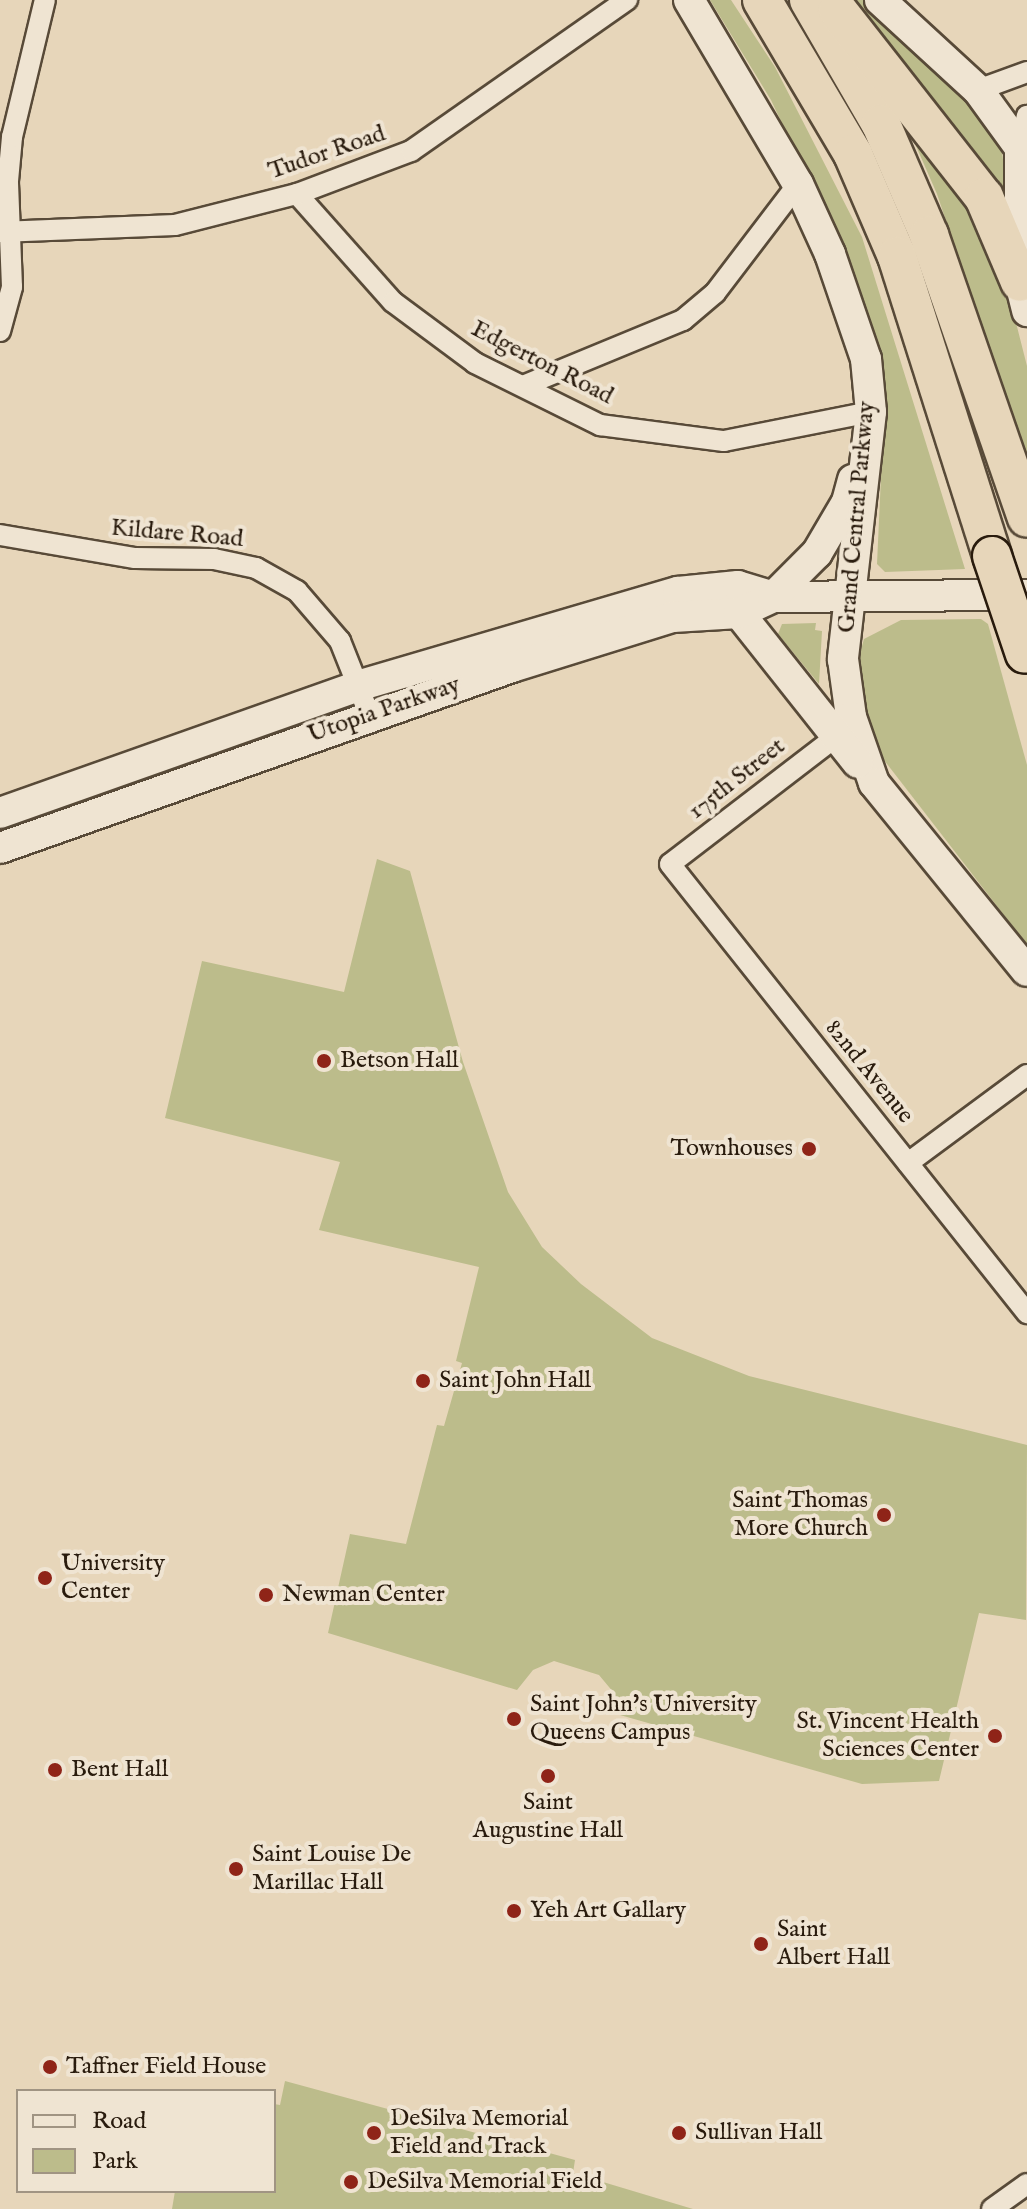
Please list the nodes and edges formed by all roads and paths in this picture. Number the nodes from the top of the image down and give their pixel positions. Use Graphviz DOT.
graph roads {
  1 [pos="45,0"];
  2 [pos="627,0"];
  3 [pos="689,0"];
  4 [pos="762,0"];
  5 [pos="809,0"];
  6 [pos="831,0"];
  7 [pos="880,0"];
  8 [pos="1027,72"];
  9 [pos="978,90"];
  10 [pos="1027,116"];
  11 [pos="1020,148"];
  12 [pos="798,184"];
  13 [pos="297,194"];
  14 [pos="5,232"];
  15 [pos="1024,297"];
  16 [pos="0,331"];
  17 [pos="523,386"];
  18 [pos="871,412"];
  19 [pos="1027,518"];
  20 [pos="0,535"];
  21 [pos="1027,595"];
  22 [pos="851,596"];
  23 [pos="773,597"];
  24 [pos="739,613"];
  25 [pos="1026,657"];
  26 [pos="365,700"];
  27 [pos="837,736"];
  28 [pos="874,783"];
  29 [pos="0,813"];
  30 [pos="0,848"];
  31 [pos="670,864"];
  32 [pos="1027,971"];
  33 [pos="1027,1075"];
  34 [pos="908,1163"];
  35 [pos="1027,1313"];
  36 [pos="1027,2184"];
  37 [pos="992,2209"];
  1 -- 14 [label="street"];
  2 -- 13 [label="street, Tudor Road"];
  3 -- 12 [label="main road, Grand Central Parkway"];
  4 -- 25 [label="highway, bridge"];
  5 -- 19 [label="highway"];
  6 -- 15 [label="highway"];
  7 -- 9 [label="main road"];
  8 -- 9 [label="street"];
  9 -- 11 [label="main road"];
  10 -- 11 [label="street"];
  11 -- 15 [label="main road"];
  12 -- 17 [label="street"];
  12 -- 18 [label="main road, Grand Central Parkway"];
  13 -- 14 [label="street, Tudor Road"];
  13 -- 17 [label="street, Edgerton Road"];
  14 -- 16 [label="street"];
  17 -- 18 [label="street, Edgerton Road"];
  18 -- 22 [label="main road, Grand Central Parkway"];
  18 -- 23 [label="main road"];
  20 -- 26 [label="street, Kildare Road"];
  21 -- 22 [label="main road"];
  22 -- 23 [label="main road"];
  22 -- 28 [label="main road, Grand Central Parkway"];
  23 -- 24 [label="main road, Utopia Parkway"];
  23 -- 26 [label="main road, Utopia Parkway"];
  24 -- 26 [label="main road, Utopia Parkway"];
  24 -- 27 [label="main road"];
  26 -- 29 [label="main road, Utopia Parkway"];
  26 -- 30 [label="main road, Utopia Parkway"];
  27 -- 28 [label="main road"];
  27 -- 31 [label="street, 175th Street"];
  28 -- 32 [label="main road, Grand Central Parkway"];
  31 -- 34 [label="street, 82nd Avenue"];
  33 -- 34 [label="street"];
  34 -- 35 [label="street, 82nd Avenue"];
  36 -- 37 [label="street"];
}
